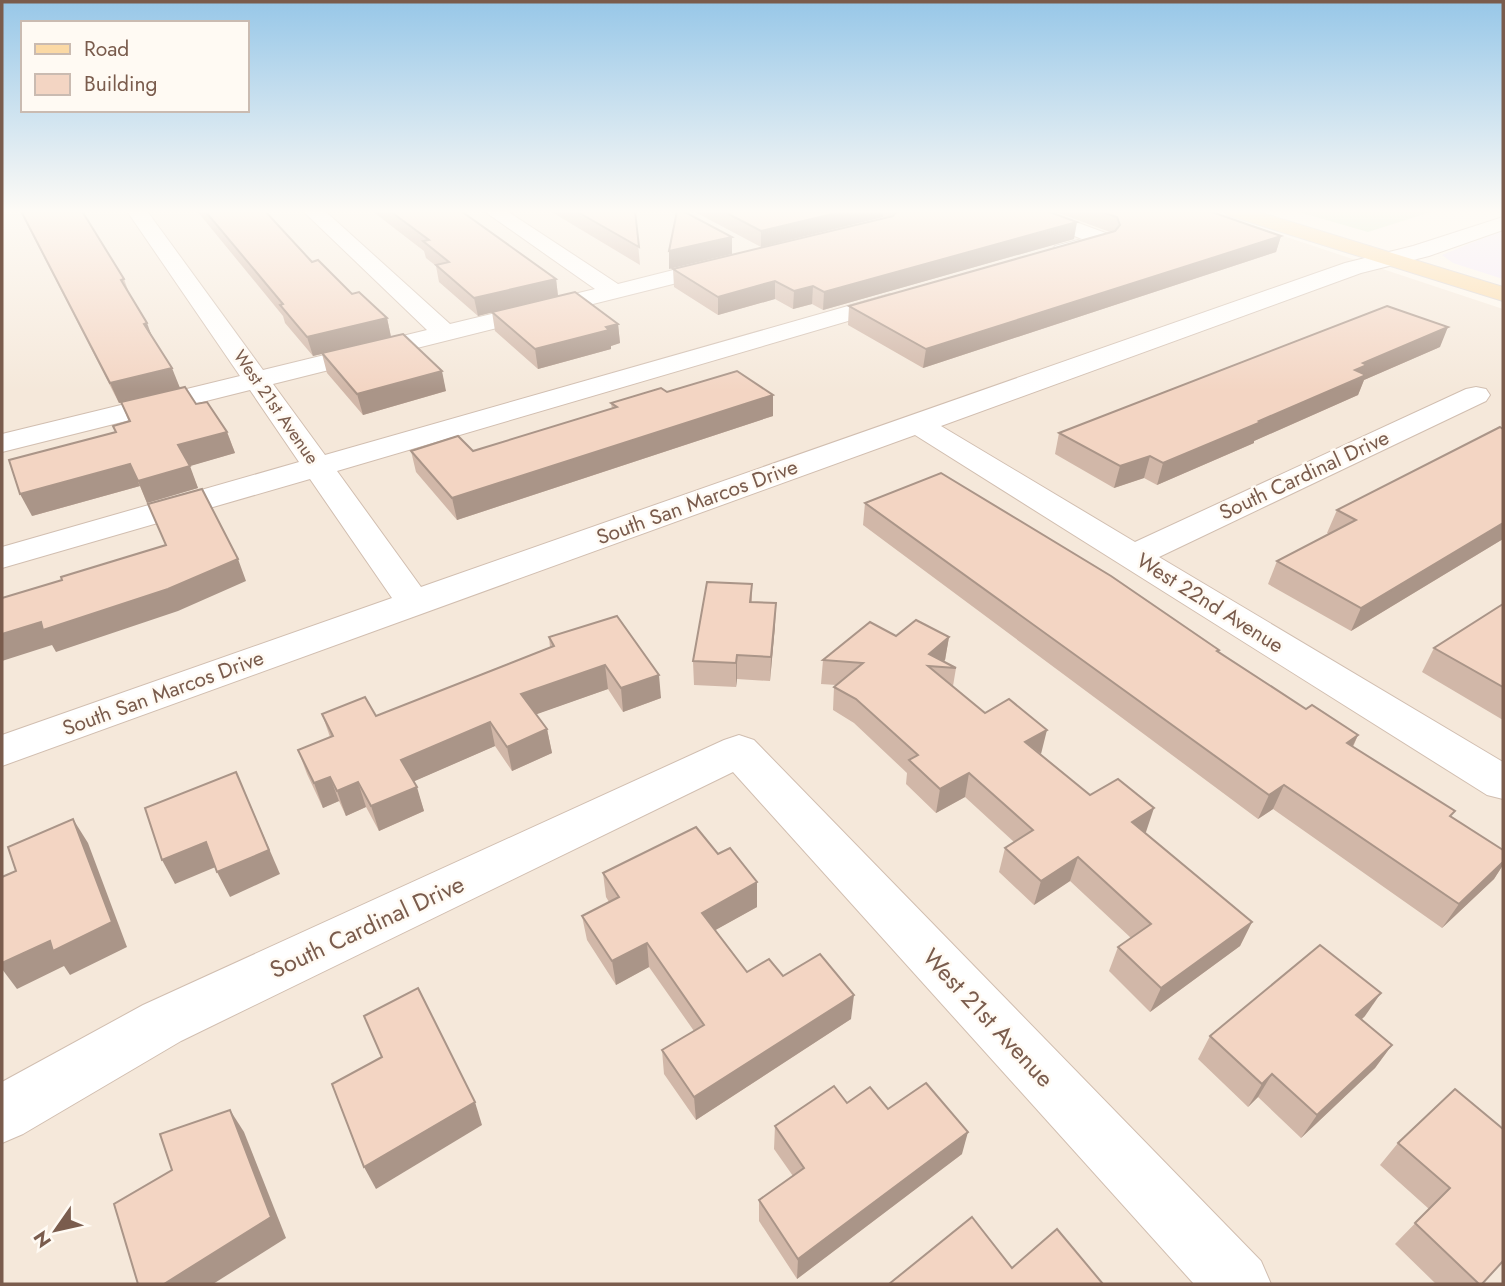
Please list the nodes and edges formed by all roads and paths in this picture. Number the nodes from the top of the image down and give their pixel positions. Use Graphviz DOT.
graph roads {
  1 [pos="180,271"];
  2 [pos="378,271"];
  3 [pos="583,271"];
  4 [pos="697,271"];
  5 [pos="1345,271"];
  6 [pos="1433,271"];
  7 [pos="613,291"];
  8 [pos="917,293"];
  9 [pos="1503,294"];
  10 [pos="445,333"];
  11 [pos="257,380"];
  12 [pos="1476,395"];
  13 [pos="917,424"];
  14 [pos="2,443"];
  15 [pos="317,467"];
  16 [pos="1133,556"];
  17 [pos="2,558"];
  18 [pos="414,603"];
  19 [pos="2,751"];
  20 [pos="738,751"];
  21 [pos="1503,783"];
  22 [pos="2,1114"];
  23 [pos="1238,1284"];
  1 -- 11 [label="street, West 21st Avenue"];
  2 -- 10 [label="street"];
  3 -- 7 [label="street"];
  4 -- 7 [label="street"];
  5 -- 13 [label="street, South San Marcos Drive"];
  6 -- 9 [label="main road"];
  7 -- 10 [label="street"];
  8 -- 15 [label="street"];
  10 -- 11 [label="street"];
  11 -- 14 [label="street"];
  11 -- 15 [label="street, West 21st Avenue"];
  12 -- 16 [label="street, South Cardinal Drive"];
  13 -- 16 [label="street, West 22nd Avenue"];
  13 -- 18 [label="street, South San Marcos Drive"];
  15 -- 17 [label="street"];
  15 -- 18 [label="street, West 21st Avenue"];
  16 -- 21 [label="street, West 22nd Avenue"];
  18 -- 19 [label="street, South San Marcos Drive"];
  20 -- 22 [label="street, South Cardinal Drive"];
  20 -- 23 [label="street, West 21st Avenue"];
}
